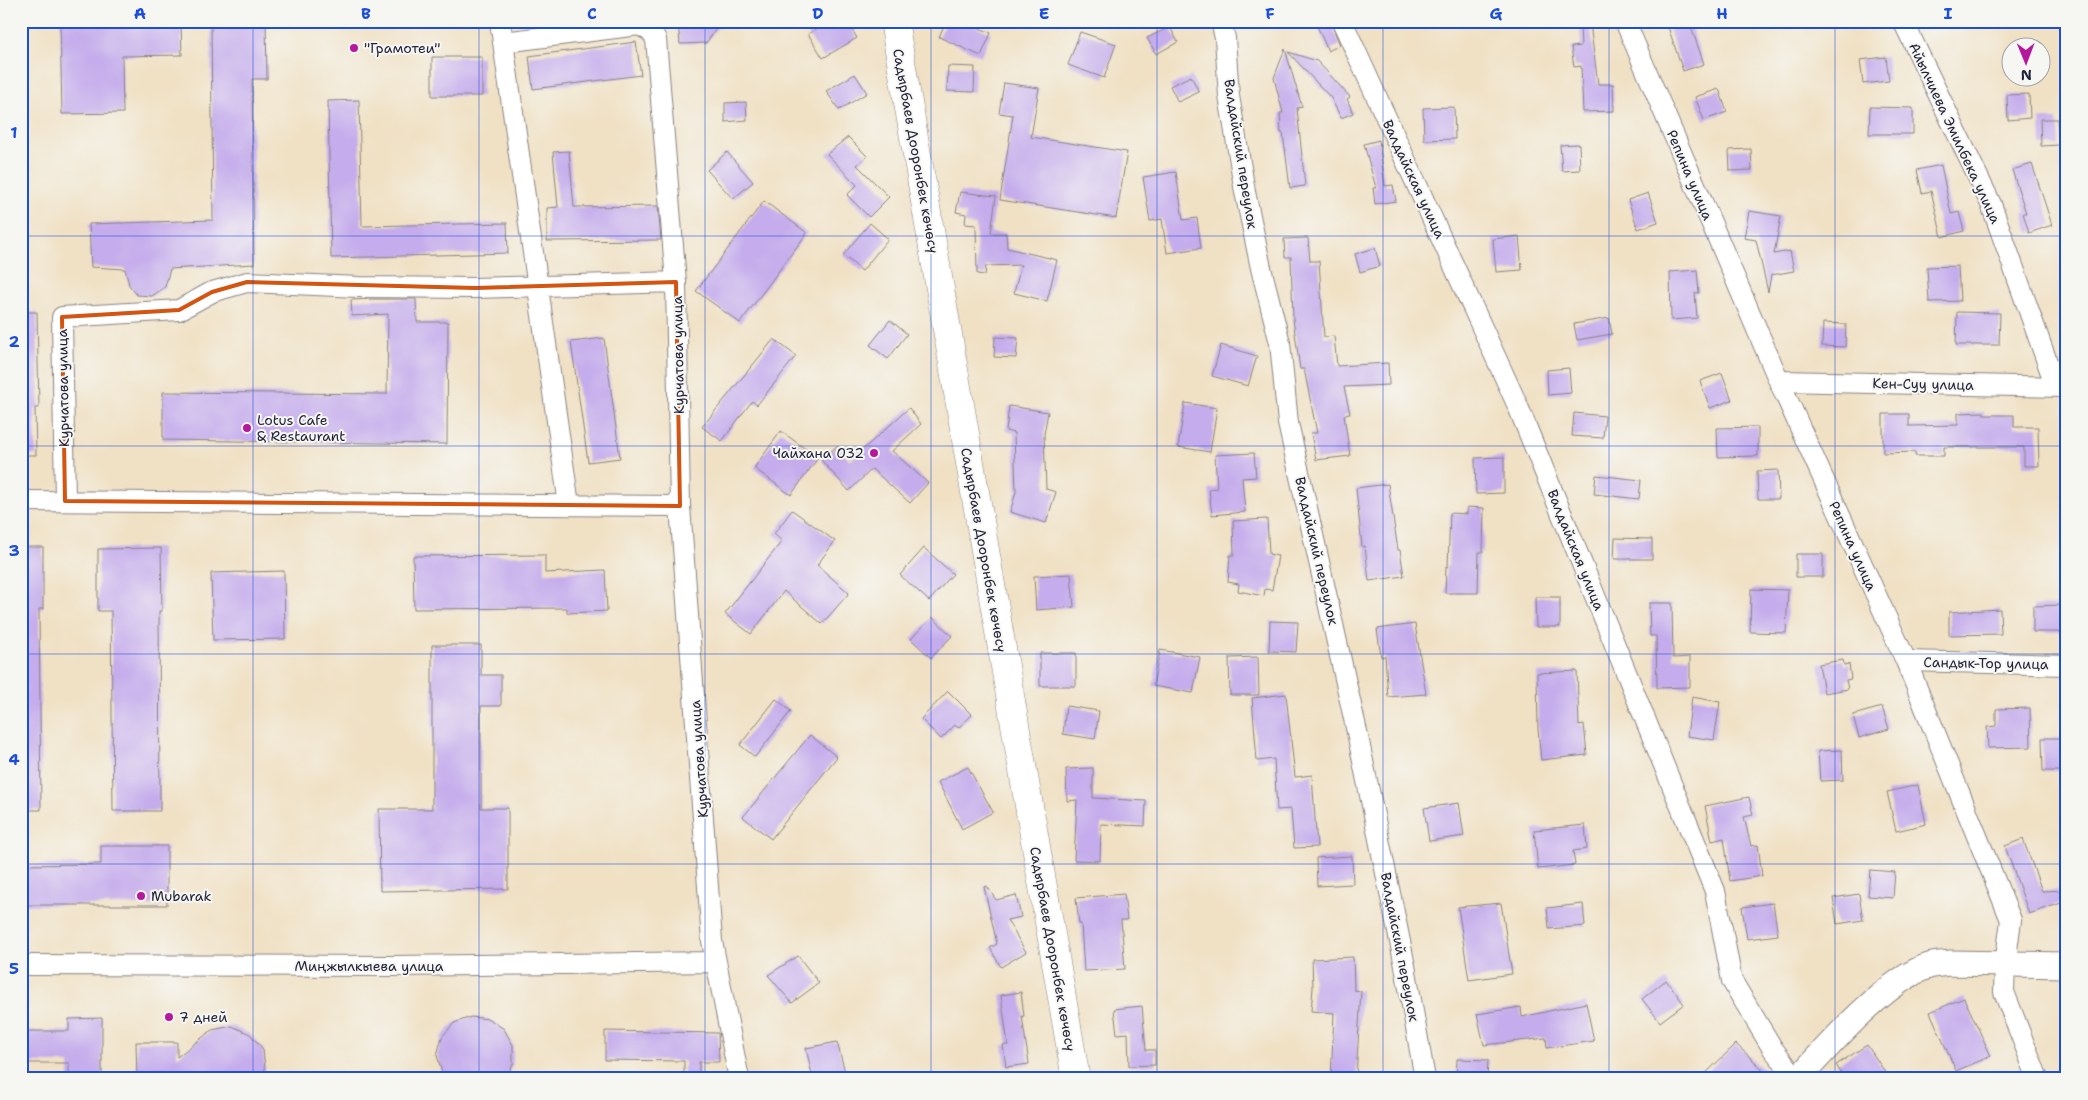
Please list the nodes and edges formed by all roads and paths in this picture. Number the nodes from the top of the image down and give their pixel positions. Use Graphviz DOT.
graph roads {
  1 [pos="500,21"];
  2 [pos="894,21"];
  3 [pos="1221,21"];
  4 [pos="1342,21"];
  5 [pos="1624,21"];
  6 [pos="1902,21"];
  7 [pos="504,42"];
  8 [pos="676,282"];
  9 [pos="538,287"];
  10 [pos="1779,381"];
  11 [pos="2061,387"];
  12 [pos="21,501"];
  13 [pos="65,501"];
  14 [pos="569,505"];
  15 [pos="680,506"];
  16 [pos="1906,661"];
  17 [pos="2067,664"];
  18 [pos="716,962"];
  19 [pos="2005,965"];
  20 [pos="2067,965"];
  21 [pos="21,966"];
  22 [pos="739,1079"];
  23 [pos="1076,1079"];
  24 [pos="1425,1079"];
  25 [pos="1798,1079"];
  26 [pos="2038,1079"];
  1 -- 7 [label="street"];
  2 -- 23 [label="main road, Садырбаев Дооронбек көчөсү"];
  3 -- 24 [label="street, Валдайский переулок"];
  4 -- 25 [label="street, Валдайская улица"];
  5 -- 10 [label="street, Репина улица"];
  6 -- 11 [label="street, Айылчиева Эмилбека улица"];
  7 -- 8 [label="street"];
  7 -- 9 [label="street"];
  8 -- 9 [label="street, Курчатова улица"];
  8 -- 15 [label="street, Курчатова улица"];
  9 -- 13 [label="street, Курчатова улица"];
  9 -- 14 [label="street"];
  10 -- 11 [label="street, Кен-Суу улица"];
  10 -- 16 [label="street, Репина улица"];
  12 -- 13 [label="street"];
  13 -- 14 [label="street"];
  14 -- 15 [label="street"];
  15 -- 18 [label="street, Курчатова улица"];
  16 -- 17 [label="street, Сандык-Тор улица"];
  16 -- 19 [label="street, Репина улица"];
  18 -- 21 [label="street, Миңжылкыева улица"];
  18 -- 22 [label="street, Курчатова улица"];
  19 -- 20 [label="street, Валдайская улица"];
  19 -- 25 [label="street, Валдайская улица"];
  19 -- 26 [label="street, Репина улица"];
}
